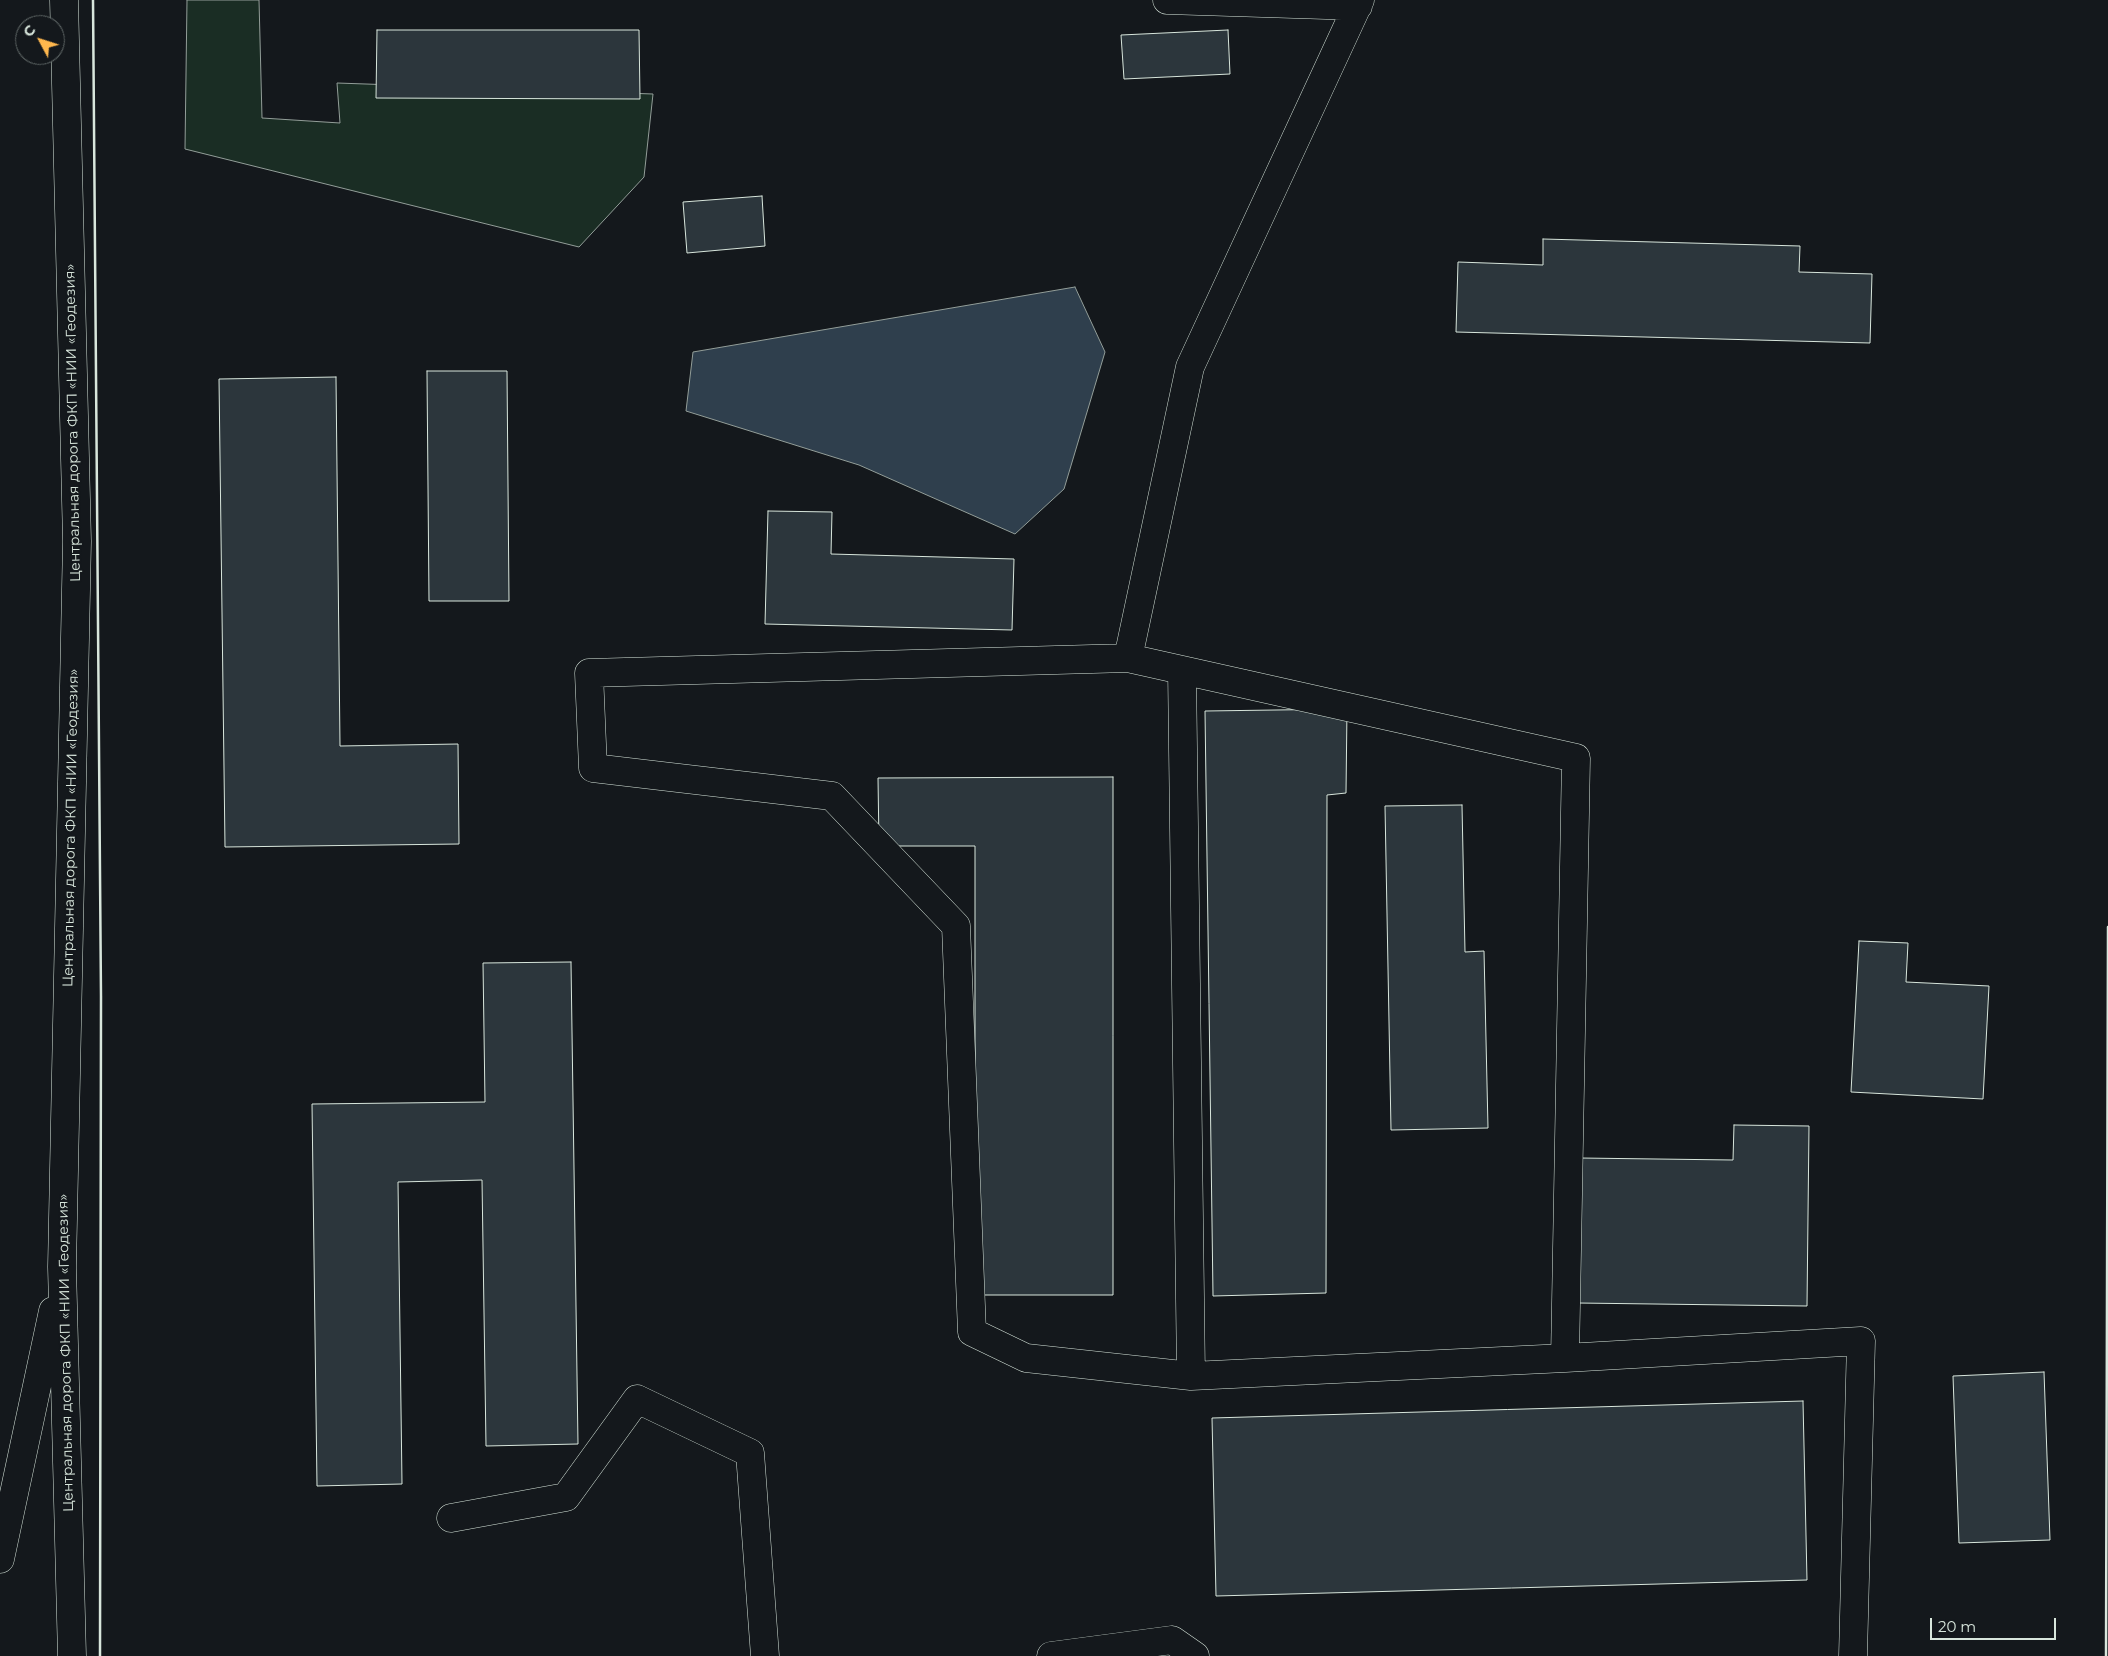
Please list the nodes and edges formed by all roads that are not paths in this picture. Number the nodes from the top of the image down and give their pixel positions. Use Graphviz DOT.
graph roads {
  1 [pos="64,0"];
  2 [pos="1167,0"];
  3 [pos="1359,3"];
  4 [pos="1128,658"];
  5 [pos="1182,670"];
  6 [pos="62,1267"];
  7 [pos="1565,1358"];
  8 [pos="1191,1376"];
  9 [pos="451,1518"];
  10 [pos="0,1559"];
  11 [pos="72,1656"];
  12 [pos="765,1656"];
  13 [pos="1051,1656"];
  14 [pos="1195,1656"];
  15 [pos="1854,1656"];
  1 -- 6 [label="street, Центральная дорога ФКП «НИИ «Геодезия»"];
  2 -- 3 [label="street"];
  3 -- 4 [label="street"];
  4 -- 5 [label="street"];
  4 -- 8 [label="street"];
  5 -- 7 [label="street"];
  5 -- 8 [label="street"];
  6 -- 10 [label="street"];
  6 -- 11 [label="street, Центральная дорога ФКП «НИИ «Геодезия»"];
  7 -- 8 [label="street"];
  7 -- 15 [label="street"];
  9 -- 12 [label="street"];
  13 -- 14 [label="street"];
}
